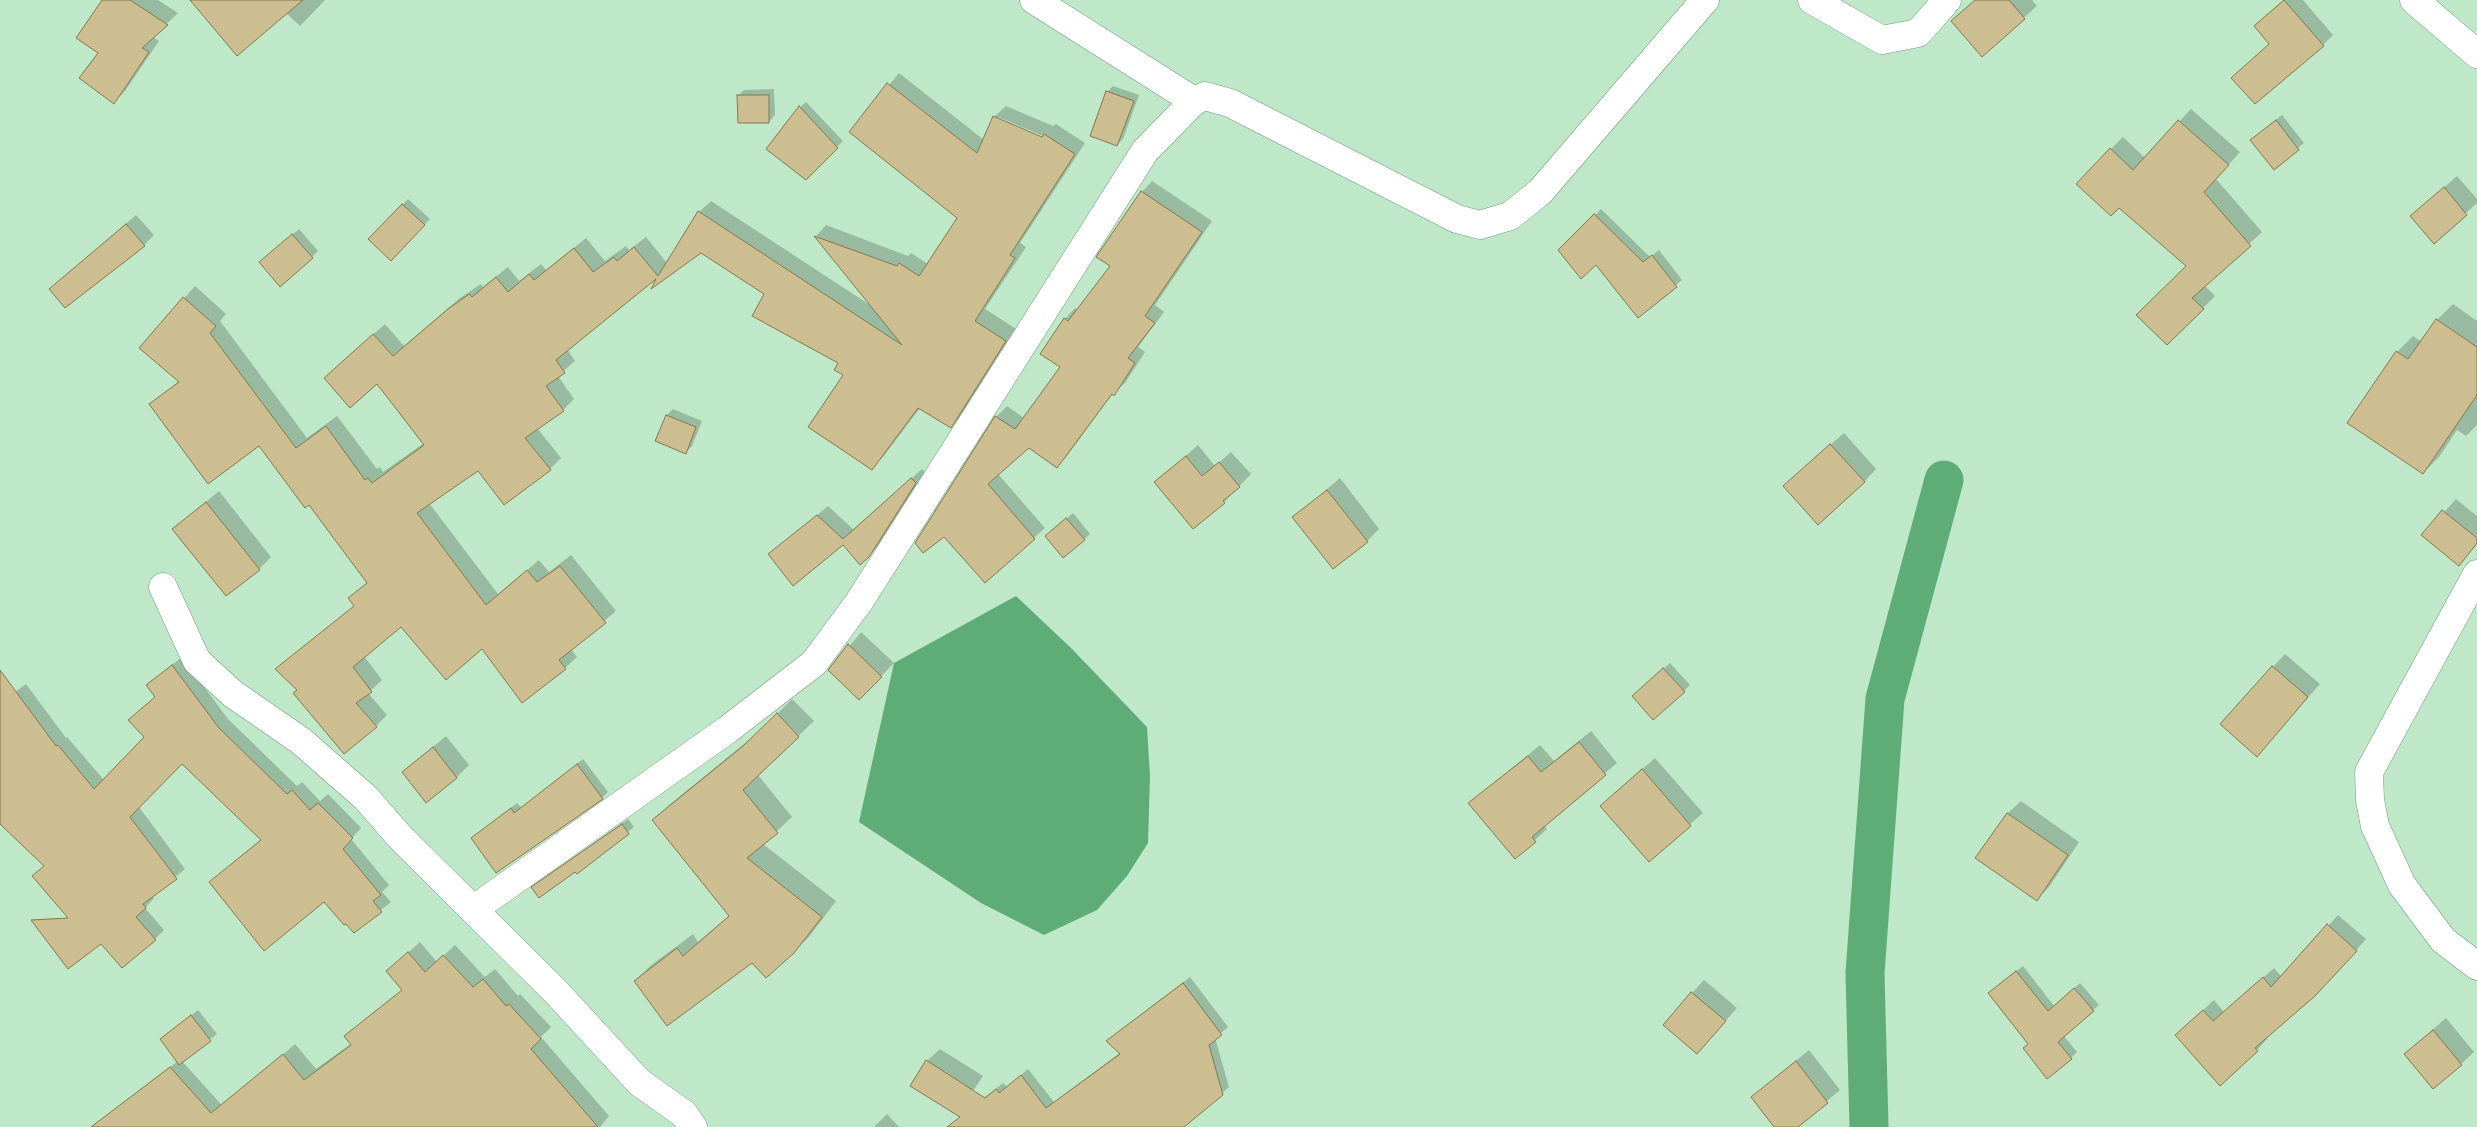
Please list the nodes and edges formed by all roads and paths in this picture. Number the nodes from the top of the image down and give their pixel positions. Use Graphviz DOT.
graph roads {
  1 [pos="1034,0"];
  2 [pos="1705,0"];
  3 [pos="1812,0"];
  4 [pos="1947,0"];
  5 [pos="2414,0"];
  6 [pos="2477,54"];
  7 [pos="1194,101"];
  8 [pos="2477,574"];
  9 [pos="163,587"];
  10 [pos="474,910"];
  11 [pos="2477,966"];
  12 [pos="693,1127"];
  1 -- 7 [label="street"];
  2 -- 7 [label="street"];
  3 -- 4 [label="street"];
  5 -- 6 [label="street"];
  7 -- 10 [label="street"];
  8 -- 11 [label="street"];
  9 -- 10 [label="street"];
  10 -- 12 [label="street"];
}
